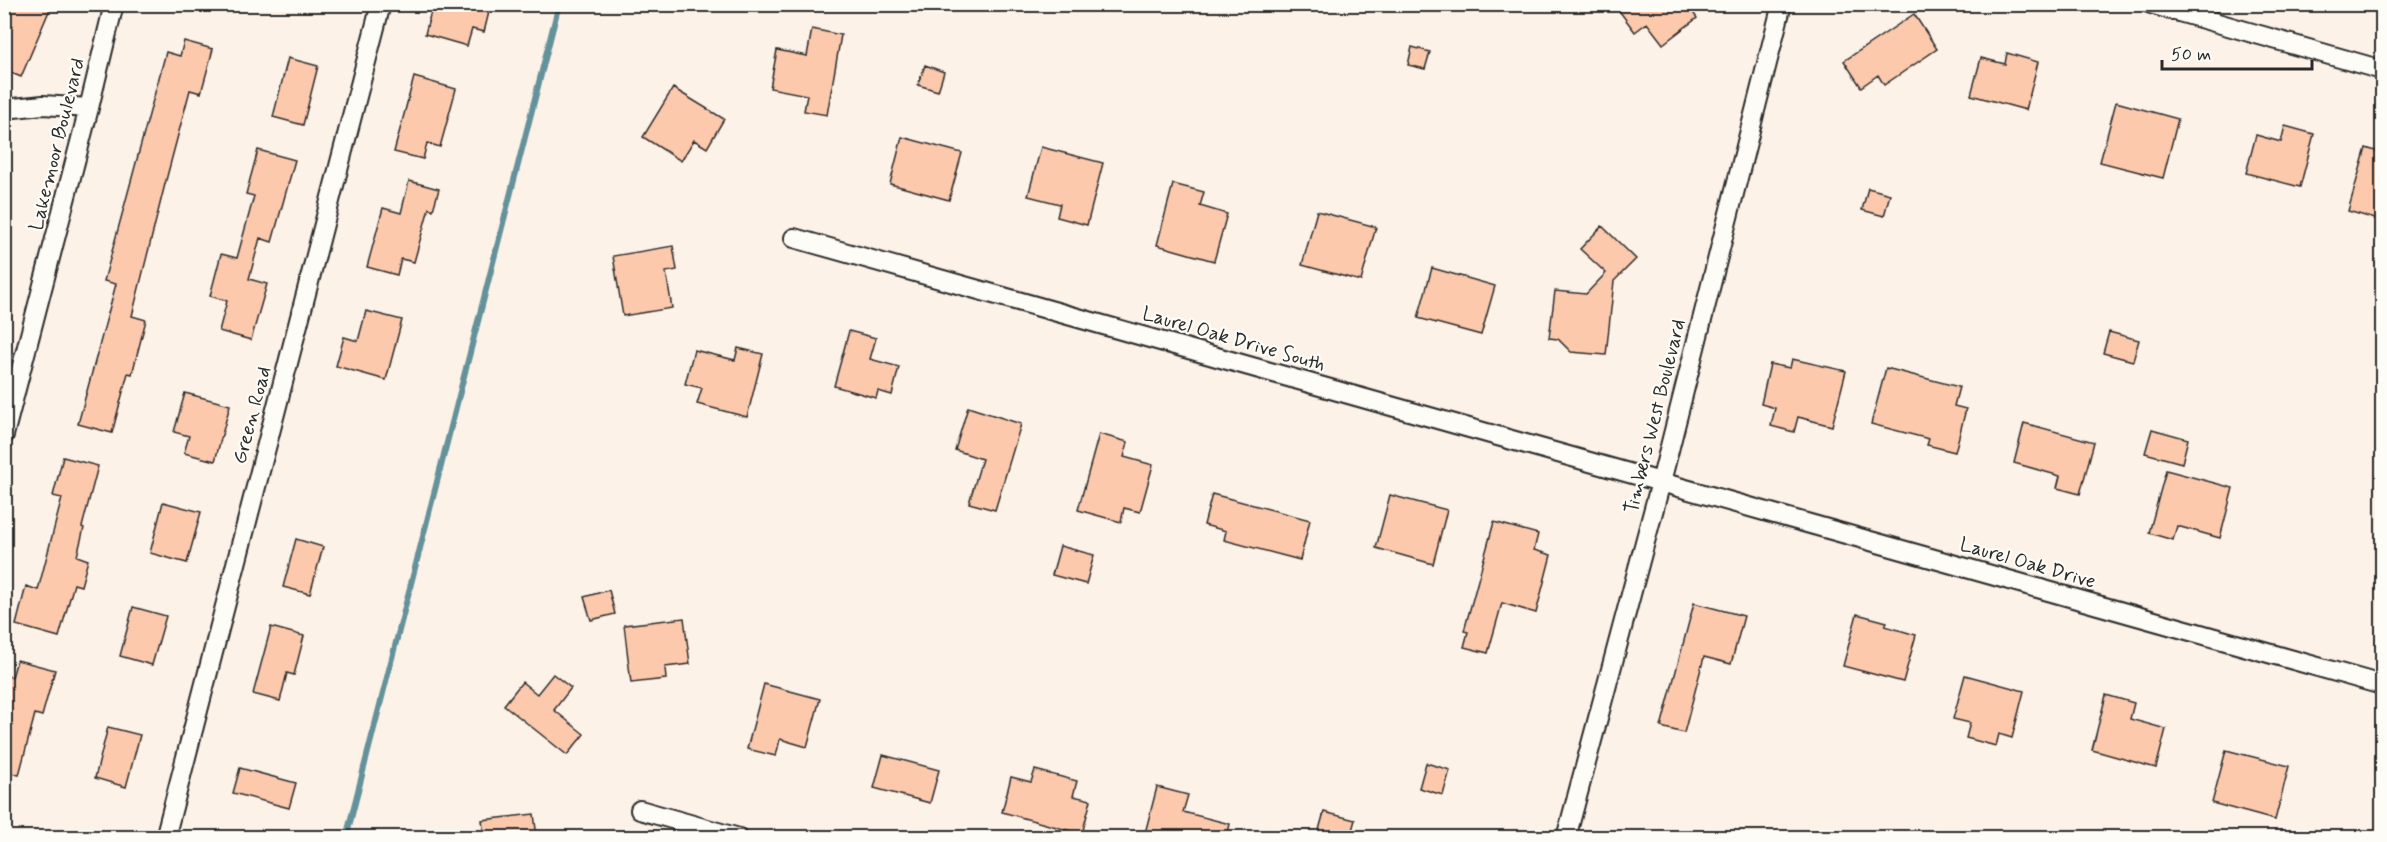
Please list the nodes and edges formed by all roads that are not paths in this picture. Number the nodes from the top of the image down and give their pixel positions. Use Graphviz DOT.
graph roads {
  1 [pos="114,4"];
  2 [pos="381,4"];
  3 [pos="1782,4"];
  4 [pos="2151,4"];
  5 [pos="2382,70"];
  6 [pos="89,108"];
  7 [pos="4,109"];
  8 [pos="794,238"];
  9 [pos="6,425"];
  10 [pos="1661,482"];
  11 [pos="2382,685"];
  12 [pos="640,810"];
  13 [pos="165,837"];
  14 [pos="739,837"];
  15 [pos="1566,837"];
  1 -- 6 [label="street, Lakemoor Boulevard"];
  2 -- 13 [label="street, Green Road"];
  3 -- 10 [label="street, Timbers West Boulevard"];
  4 -- 5 [label="street"];
  6 -- 7 [label="street"];
  6 -- 9 [label="street, Lakemoor Boulevard"];
  8 -- 10 [label="street, Laurel Oak Drive South"];
  10 -- 11 [label="street, Laurel Oak Drive"];
  10 -- 15 [label="street, Timbers West Boulevard"];
  12 -- 14 [label="street"];
}
